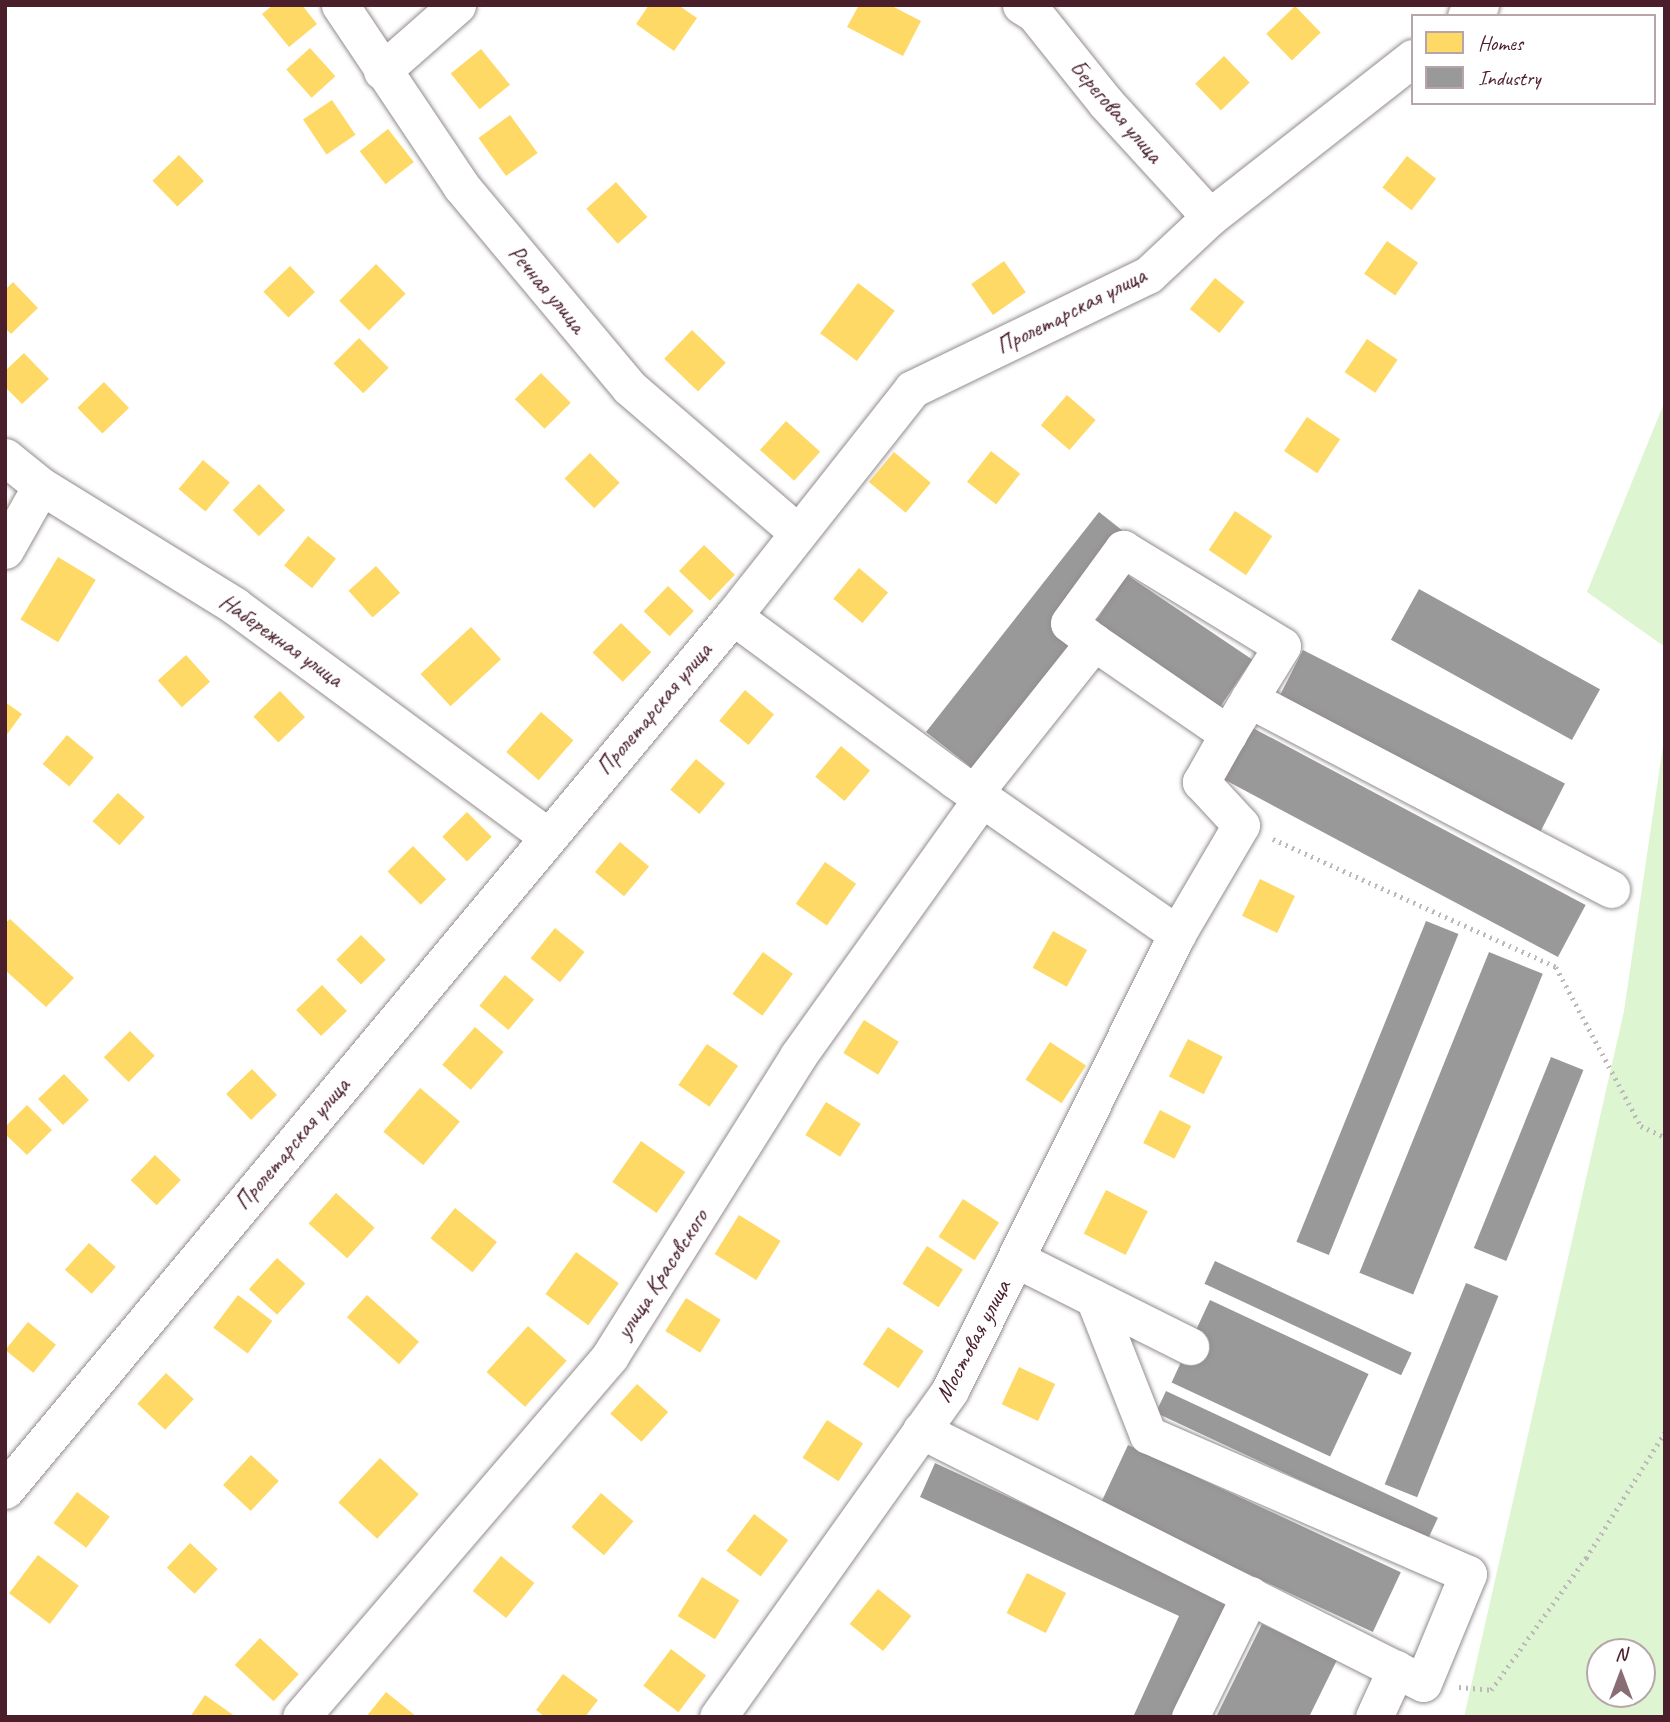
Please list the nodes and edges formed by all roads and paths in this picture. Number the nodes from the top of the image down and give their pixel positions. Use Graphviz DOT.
graph roads {
  1 [pos="340,5"];
  2 [pos="457,5"];
  3 [pos="1021,5"];
  4 [pos="1411,60"];
  5 [pos="382,71"];
  6 [pos="1210,217"];
  7 [pos="5,457"];
  8 [pos="41,486"];
  9 [pos="798,533"];
  10 [pos="5,550"];
  11 [pos="733,616"];
  12 [pos="1094,642"];
  13 [pos="1249,699"];
  14 [pos="1228,734"];
  15 [pos="978,796"];
  16 [pos="1241,825"];
  17 [pos="547,836"];
  18 [pos="1611,889"];
  19 [pos="1177,934"];
  20 [pos="1665,1137"];
  21 [pos="1016,1259"];
  22 [pos="1094,1298"];
  23 [pos="1190,1346"];
  24 [pos="921,1430"];
  25 [pos="1665,1432"];
  26 [pos="5,1490"];
  27 [pos="1250,1595"];
  28 [pos="1410,1676"];
  29 [pos="301,1717"];
  30 [pos="718,1717"];
  31 [pos="1189,1717"];
  32 [pos="1374,1717"];
  1 -- 5 [label="street, Речная улица"];
  2 -- 5 [label="street"];
  3 -- 6 [label="street, Береговая улица"];
  4 -- 6 [label="street, Пролетарская улица"];
  5 -- 9 [label="street, Речная улица"];
  6 -- 9 [label="street, Пролетарская улица"];
  7 -- 8 [label="street, Набережная улица"];
  8 -- 10 [label="street"];
  8 -- 17 [label="street, Набережная улица"];
  9 -- 11 [label="street, Пролетарская улица"];
  11 -- 15 [label="street"];
  11 -- 17 [label="street, Пролетарская улица"];
  12 -- 13 [label="street"];
  12 -- 14 [label="street"];
  12 -- 15 [label="street, улица Красовского"];
  13 -- 14 [label="street"];
  13 -- 18 [label="street"];
  14 -- 16 [label="street"];
  15 -- 19 [label="street"];
  15 -- 29 [label="street, улица Красовского"];
  16 -- 19 [label="street, Мостовая улица"];
  16 -- 20 [label="path"];
  17 -- 26 [label="street, Пролетарская улица"];
  19 -- 21 [label="street, Мостовая улица"];
  21 -- 22 [label="street"];
  21 -- 24 [label="street, Мостовая улица"];
  22 -- 23 [label="street"];
  22 -- 28 [label="street"];
  24 -- 27 [label="street"];
  24 -- 30 [label="street, Мостовая улица"];
  25 -- 28 [label="path"];
  27 -- 28 [label="street"];
  27 -- 31 [label="street"];
  28 -- 32 [label="street"];
}
